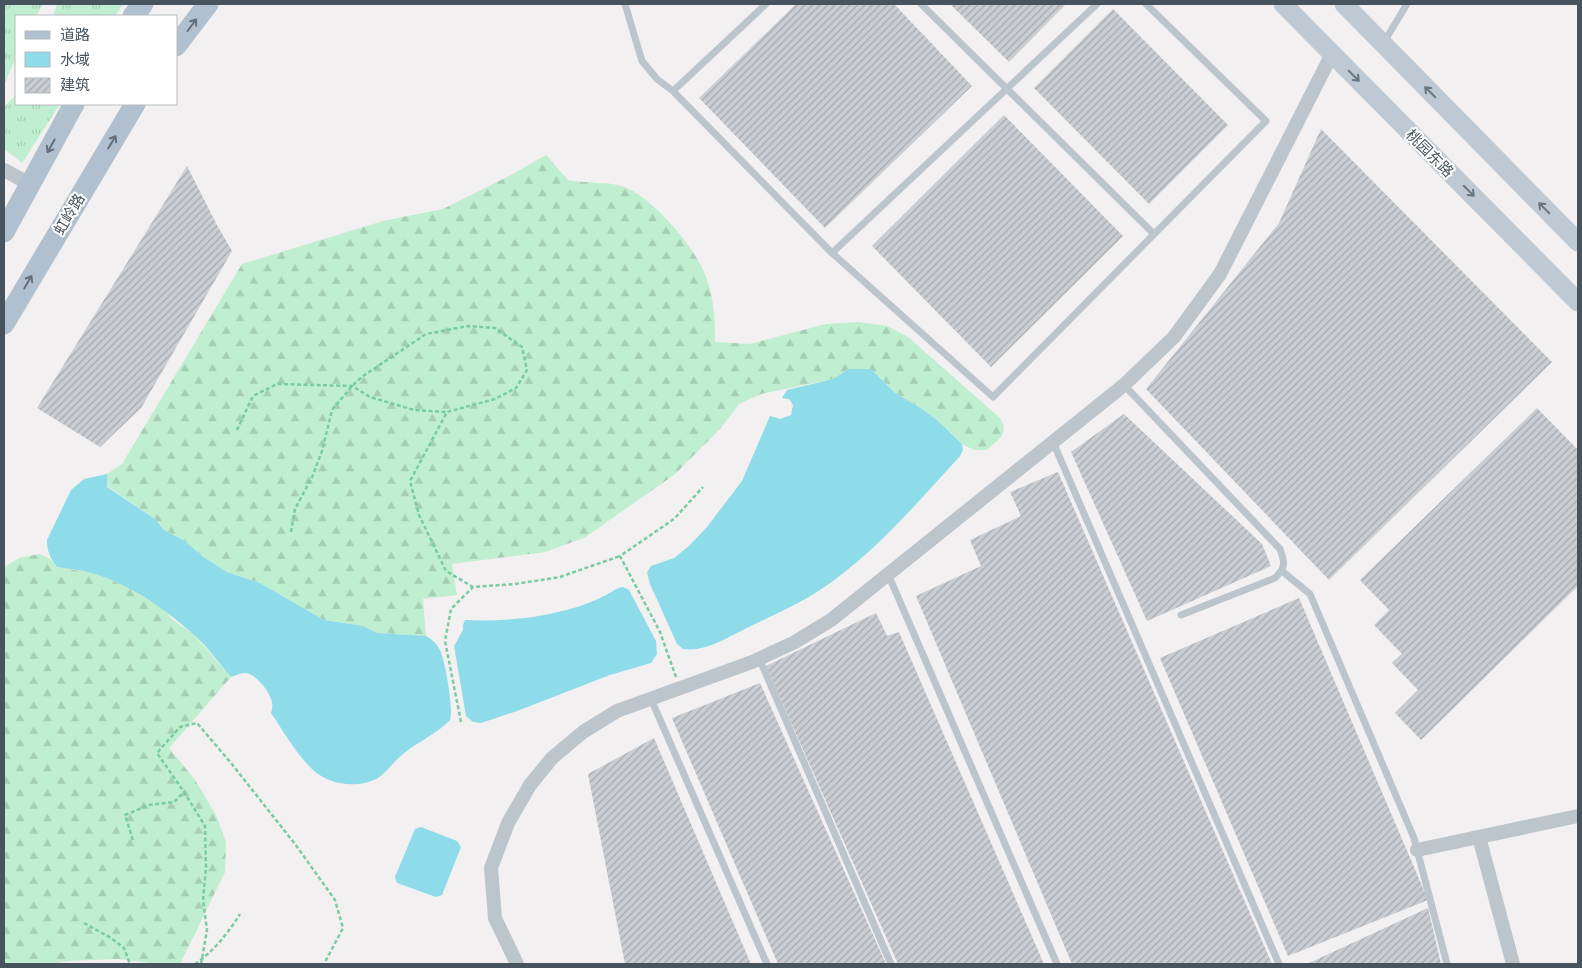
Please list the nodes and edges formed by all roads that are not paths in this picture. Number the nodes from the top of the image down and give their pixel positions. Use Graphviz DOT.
graph roads {
  1 [pos="143,4"];
  2 [pos="208,4"];
  3 [pos="625,4"];
  4 [pos="766,4"];
  5 [pos="921,4"];
  6 [pos="1097,4"];
  7 [pos="1146,4"];
  8 [pos="1283,4"];
  9 [pos="1344,4"];
  10 [pos="1407,4"];
  11 [pos="135,15"];
  12 [pos="178,43"];
  13 [pos="1382,43"];
  14 [pos="1332,54"];
  15 [pos="1006,89"];
  16 [pos="673,91"];
  17 [pos="73,105"];
  18 [pos="134,105"];
  19 [pos="4,170"];
  20 [pos="30,184"];
  21 [pos="4,232"];
  22 [pos="1154,234"];
  23 [pos="1578,242"];
  24 [pos="832,253"];
  25 [pos="1578,302"];
  26 [pos="4,324"];
  27 [pos="1124,385"];
  28 [pos="1053,442"];
  29 [pos="1282,571"];
  30 [pos="888,573"];
  31 [pos="1181,615"];
  32 [pos="758,658"];
  33 [pos="651,699"];
  34 [pos="1578,816"];
  35 [pos="1479,836"];
  36 [pos="1417,850"];
  37 [pos="517,964"];
  38 [pos="767,964"];
  39 [pos="891,964"];
  40 [pos="1057,964"];
  41 [pos="1279,964"];
  42 [pos="1447,964"];
  43 [pos="1513,964"];
  1 -- 11 [label="main road"];
  12 -- 2 [label="main road, one-way"];
  3 -- 16 [label="lane"];
  4 -- 16 [label="lane"];
  5 -- 15 [label="lane"];
  6 -- 15 [label="lane"];
  7 -- 22 [label="lane"];
  8 -- 14 [label="main road, 桃园东路"];
  9 -- 13 [label="main road"];
  10 -- 13 [label="lane"];
  23 -- 13 [label="main road, one-way"];
  14 -- 25 [label="main road, 桃园东路, one-way"];
  14 -- 27 [label="street"];
  15 -- 22 [label="lane"];
  15 -- 24 [label="lane"];
  16 -- 24 [label="lane"];
  17 -- 20 [label="main road, one-way"];
  26 -- 18 [label="main road, 虹岭路, one-way"];
  19 -- 20 [label="street"];
  20 -- 21 [label="main road"];
  22 -- 24 [label="lane"];
  27 -- 28 [label="street"];
  27 -- 29 [label="lane"];
  28 -- 30 [label="street"];
  28 -- 41 [label="lane"];
  29 -- 31 [label="lane"];
  29 -- 36 [label="lane"];
  30 -- 32 [label="street"];
  30 -- 40 [label="lane"];
  32 -- 33 [label="street"];
  32 -- 39 [label="lane"];
  33 -- 37 [label="street"];
  33 -- 38 [label="lane"];
  34 -- 35 [label="street"];
  35 -- 36 [label="street"];
  35 -- 43 [label="street"];
  36 -- 42 [label="lane"];
}
